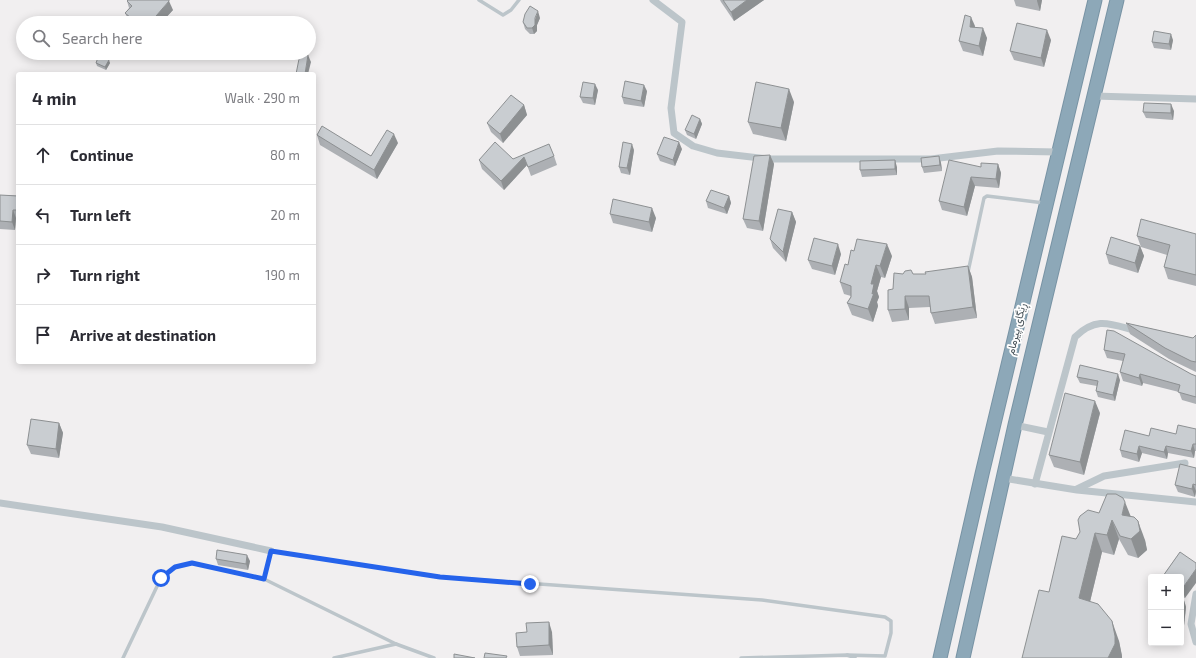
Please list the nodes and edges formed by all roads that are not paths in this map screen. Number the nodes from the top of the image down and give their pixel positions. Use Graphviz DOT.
graph roads {
  1 [pos="479,0"];
  2 [pos="519,0"];
  3 [pos="653,0"];
  4 [pos="1095,0"];
  5 [pos="1117,0"];
  6 [pos="1094,96"];
  7 [pos="1196,100"];
  8 [pos="1058,152"];
  9 [pos="1046,203"];
  10 [pos="968,272"];
  11 [pos="1098,322"];
  12 [pos="1145,332"];
  13 [pos="1121,335"];
  14 [pos="1015,425"];
  15 [pos="1048,432"];
  16 [pos="1185,463"];
  17 [pos="1003,478"];
  18 [pos="1034,484"];
  19 [pos="1077,490"];
  20 [pos="1196,502"];
  21 [pos="0,503"];
  22 [pos="271,551"];
  23 [pos="264,579"];
  24 [pos="1196,594"];
  25 [pos="1196,642"];
  26 [pos="396,644"];
  27 [pos="847,655"];
  28 [pos="123,658"];
  29 [pos="334,658"];
  30 [pos="434,658"];
  31 [pos="741,658"];
  32 [pos="855,658"];
  33 [pos="940,658"];
  34 [pos="963,658"];
  1 -- 2 [label="lane"];
  3 -- 8 [label="street"];
  4 -- 8 [label="highway, ڕێگای پیرمام"];
  5 -- 6 [label="highway, ڕێگای پیرمام"];
  6 -- 7 [label="street"];
  6 -- 14 [label="highway, ڕێگای پیرمام"];
  8 -- 9 [label="highway, ڕێگای پیرمام"];
  9 -- 10 [label="lane"];
  9 -- 33 [label="highway, ڕێگای پیرمام"];
  11 -- 12 [label="street"];
  11 -- 13 [label="street"];
  11 -- 15 [label="street"];
  14 -- 15 [label="street"];
  14 -- 17 [label="highway, ڕێگای پیرمام"];
  15 -- 18 [label="street"];
  16 -- 19 [label="street"];
  17 -- 18 [label="street"];
  17 -- 34 [label="highway, ڕێگای پیرمام"];
  18 -- 19 [label="street"];
  19 -- 20 [label="street"];
  21 -- 22 [label="street"];
  22 -- 23 [label="lane"];
  22 -- 27 [label="lane"];
  23 -- 26 [label="lane"];
  23 -- 28 [label="lane"];
  24 -- 25 [label="street"];
  26 -- 29 [label="lane"];
  26 -- 30 [label="lane"];
  27 -- 31 [label="lane"];
  27 -- 32 [label="lane"];
}
